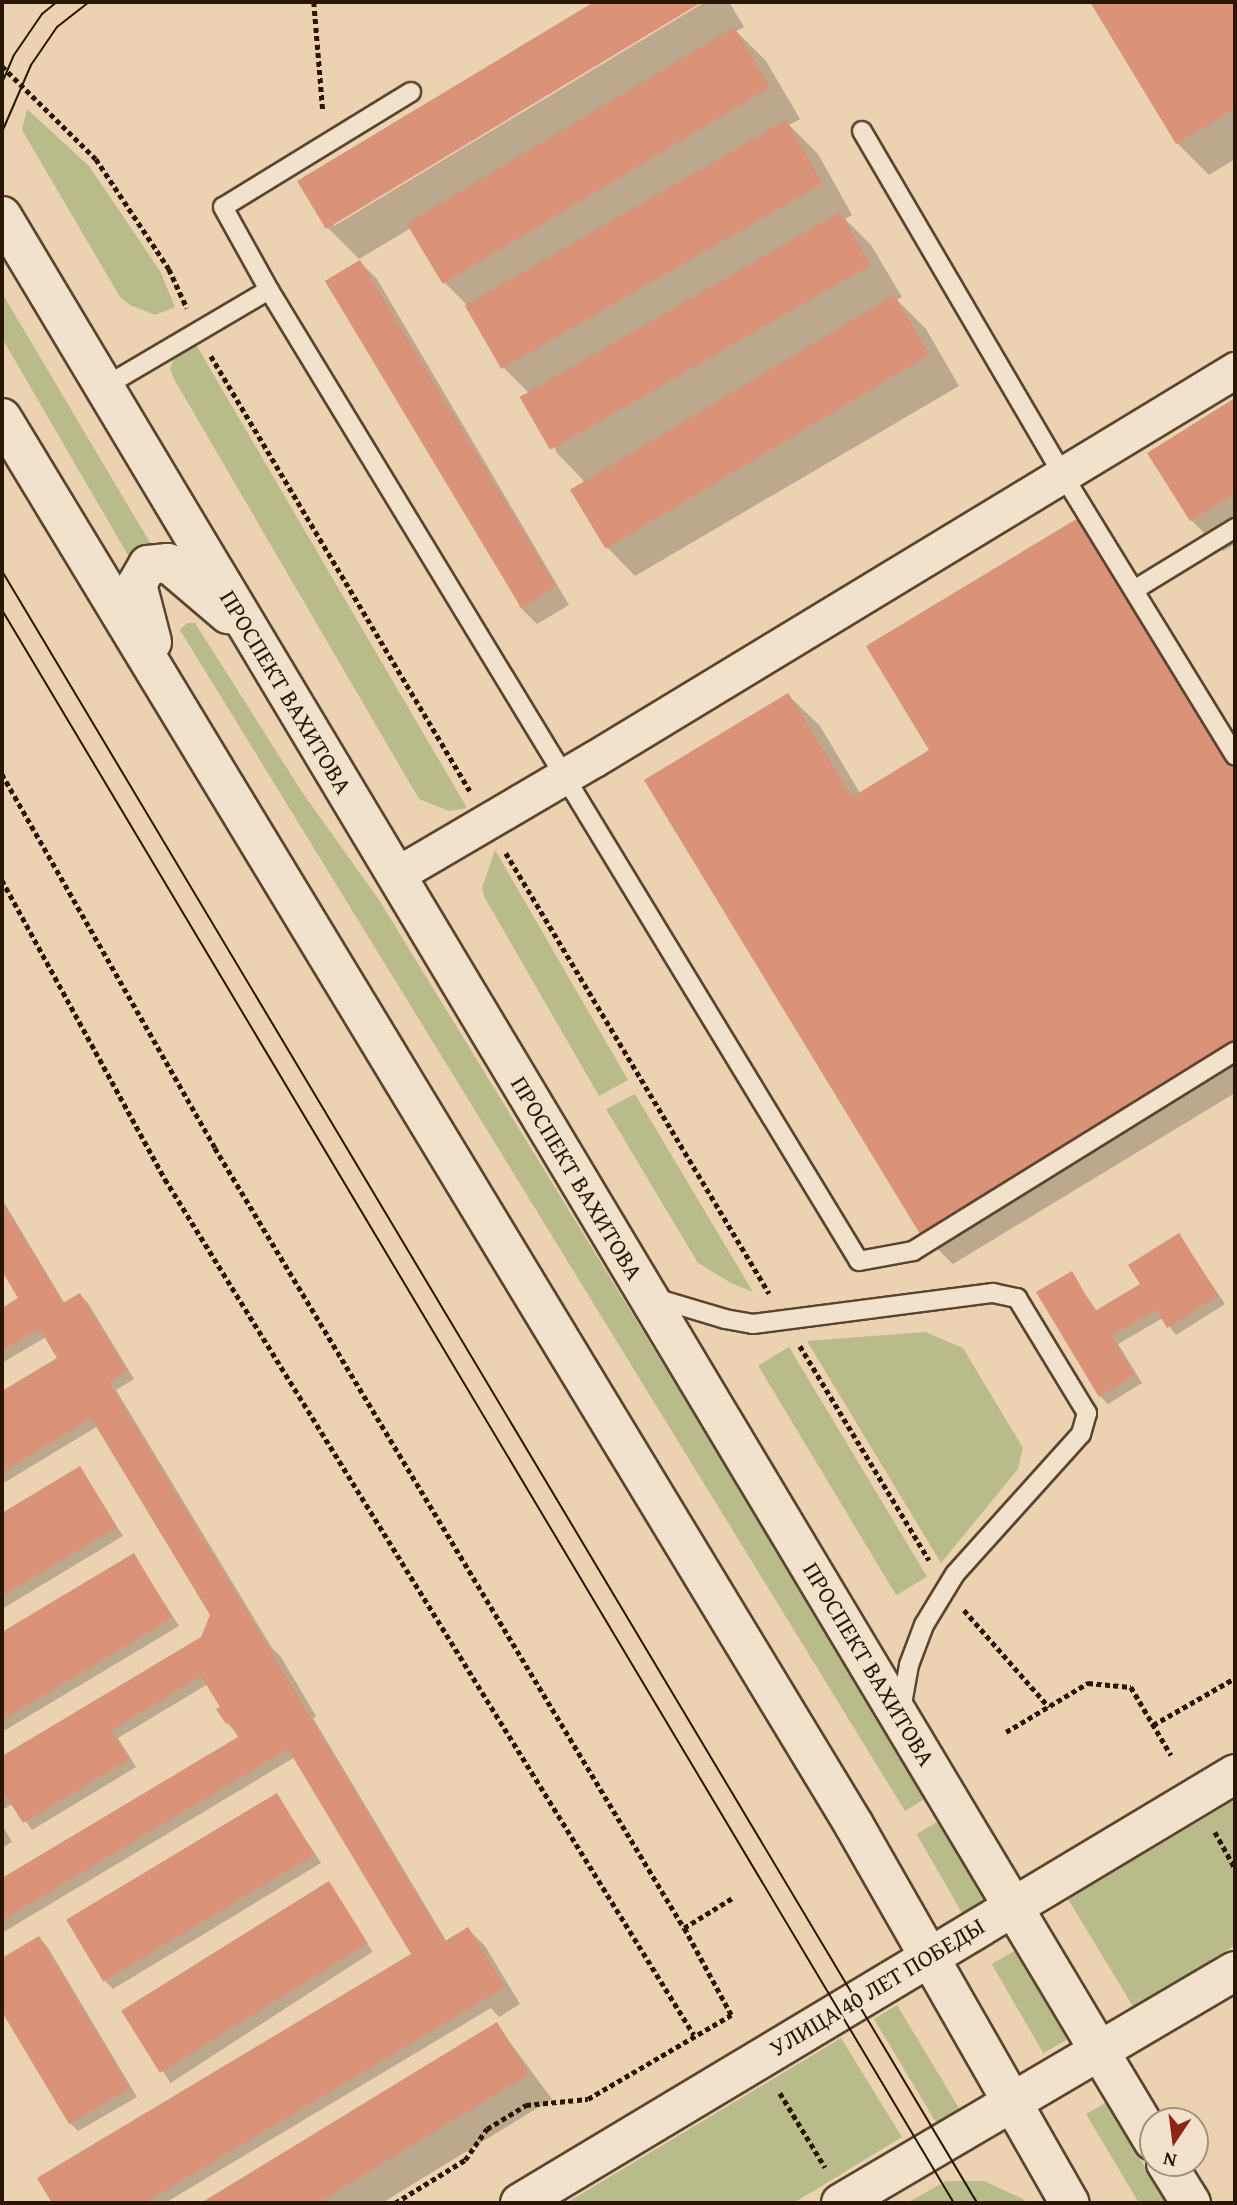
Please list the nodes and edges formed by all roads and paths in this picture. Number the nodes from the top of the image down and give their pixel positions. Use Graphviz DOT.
graph roads {
  1 [pos="314,2"];
  2 [pos="411,92"];
  3 [pos="862,131"];
  4 [pos="326,144"];
  5 [pos="2,216"];
  6 [pos="269,290"];
  7 [pos="1235,370"];
  8 [pos="104,387"];
  9 [pos="2,418"];
  10 [pos="1063,475"];
  11 [pos="1235,528"];
  12 [pos="1133,590"];
  13 [pos="251,633"];
  14 [pos="162,682"];
  15 [pos="1235,756"];
  16 [pos="2,774"];
  17 [pos="565,777"];
  18 [pos="396,875"];
  19 [pos="2,880"];
  20 [pos="1235,1051"];
  21 [pos="648,1295"];
  22 [pos="946,1589"];
  23 [pos="1235,1678"];
  24 [pos="1049,1707"];
  25 [pos="900,1717"];
  26 [pos="1153,1725"];
  27 [pos="1006,1732"];
  28 [pos="1171,1755"];
  29 [pos="1235,1774"];
  30 [pos="1213,1827"];
  31 [pos="1235,1868"];
  32 [pos="734,1897"];
  33 [pos="1012,1906"];
  34 [pos="684,1928"];
  35 [pos="929,1955"];
  36 [pos="1235,1971"];
  37 [pos="694,2035"];
  38 [pos="1099,2052"];
  39 [pos="780,2093"];
  40 [pos="1012,2102"];
  41 [pos="1139,2118"];
  42 [pos="1175,2177"];
  43 [pos="835,2189"];
  44 [pos="395,2203"];
  45 [pos="520,2203"];
  46 [pos="1070,2203"];
  47 [pos="1191,2203"];
  1 -- 4 [label="path"];
  2 -- 4 [label="lane"];
  3 -- 10 [label="lane"];
  4 -- 6 [label="lane"];
  5 -- 8 [label="main road, ПРОСПЕКТ ВАХИТОВА"];
  6 -- 8 [label="lane"];
  6 -- 17 [label="lane"];
  7 -- 10 [label="street"];
  8 -- 13 [label="main road, ПРОСПЕКТ ВАХИТОВА"];
  9 -- 14 [label="main road"];
  10 -- 12 [label="lane"];
  10 -- 17 [label="street"];
  11 -- 12 [label="lane"];
  12 -- 15 [label="lane"];
  13 -- 14 [label="main road"];
  13 -- 18 [label="main road, ПРОСПЕКТ ВАХИТОВА"];
  14 -- 35 [label="main road"];
  16 -- 34 [label="path"];
  17 -- 18 [label="street"];
  17 -- 20 [label="lane"];
  18 -- 21 [label="main road, ПРОСПЕКТ ВАХИТОВА"];
  19 -- 37 [label="path"];
  21 -- 22 [label="lane"];
  21 -- 25 [label="main road, ПРОСПЕКТ ВАХИТОВА"];
  22 -- 24 [label="path"];
  22 -- 25 [label="lane"];
  23 -- 26 [label="path"];
  24 -- 26 [label="path"];
  24 -- 27 [label="path"];
  25 -- 33 [label="main road, ПРОСПЕКТ ВАХИТОВА"];
  26 -- 28 [label="path"];
  29 -- 33 [label="main road, УЛИЦА 40 ЛЕТ ПОБЕДЫ"];
  30 -- 31 [label="path"];
  32 -- 34 [label="path"];
  33 -- 35 [label="main road, УЛИЦА 40 ЛЕТ ПОБЕДЫ"];
  33 -- 38 [label="main road, ПРОСПЕКТ ВАХИТОВА"];
  34 -- 37 [label="path"];
  35 -- 40 [label="main road"];
  35 -- 45 [label="main road, УЛИЦА 40 ЛЕТ ПОБЕДЫ"];
  36 -- 38 [label="main road"];
  37 -- 44 [label="path"];
  38 -- 40 [label="main road"];
  38 -- 41 [label="main road, ПРОСПЕКТ ВАХИТОВА"];
  39 -- 43 [label="path"];
  40 -- 43 [label="main road"];
  40 -- 46 [label="main road"];
  42 -- 47 [label="main road"];
}
